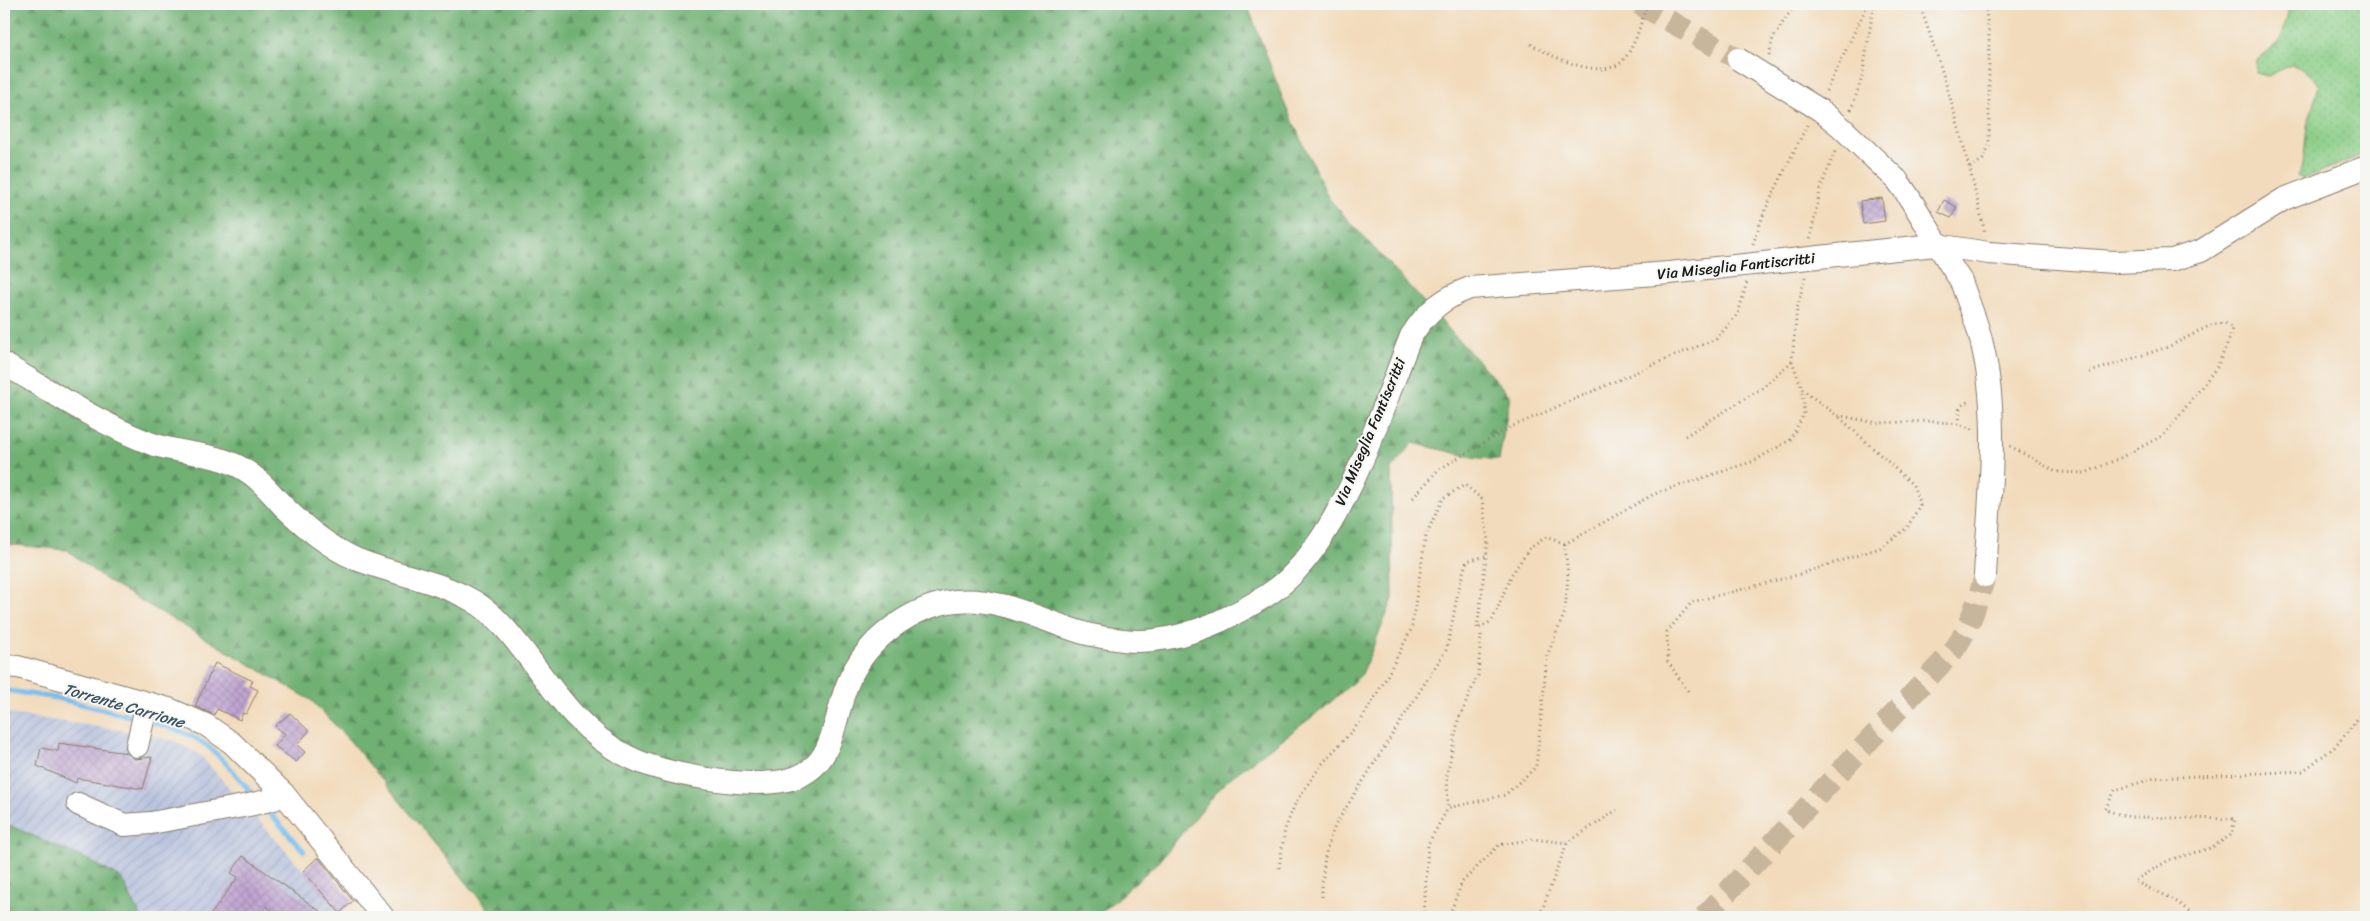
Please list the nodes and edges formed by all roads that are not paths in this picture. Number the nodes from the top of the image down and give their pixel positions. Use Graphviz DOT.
graph roads {
  1 [pos="1738,60"];
  2 [pos="2366,167"];
  3 [pos="1936,245"];
  4 [pos="4,364"];
  5 [pos="1985,576"];
  6 [pos="4,666"];
  7 [pos="146,707"];
  8 [pos="138,740"];
  9 [pos="279,796"];
  10 [pos="78,804"];
  11 [pos="383,917"];
  1 -- 3 [label="street, bridge"];
  2 -- 3 [label="street, Via Miseglia Fantiscritti"];
  3 -- 4 [label="street, Via Miseglia Fantiscritti, bridge"];
  3 -- 5 [label="street, bridge"];
  6 -- 7 [label="street"];
  7 -- 8 [label="street"];
  7 -- 9 [label="street"];
  9 -- 10 [label="street"];
  9 -- 11 [label="street"];
}
